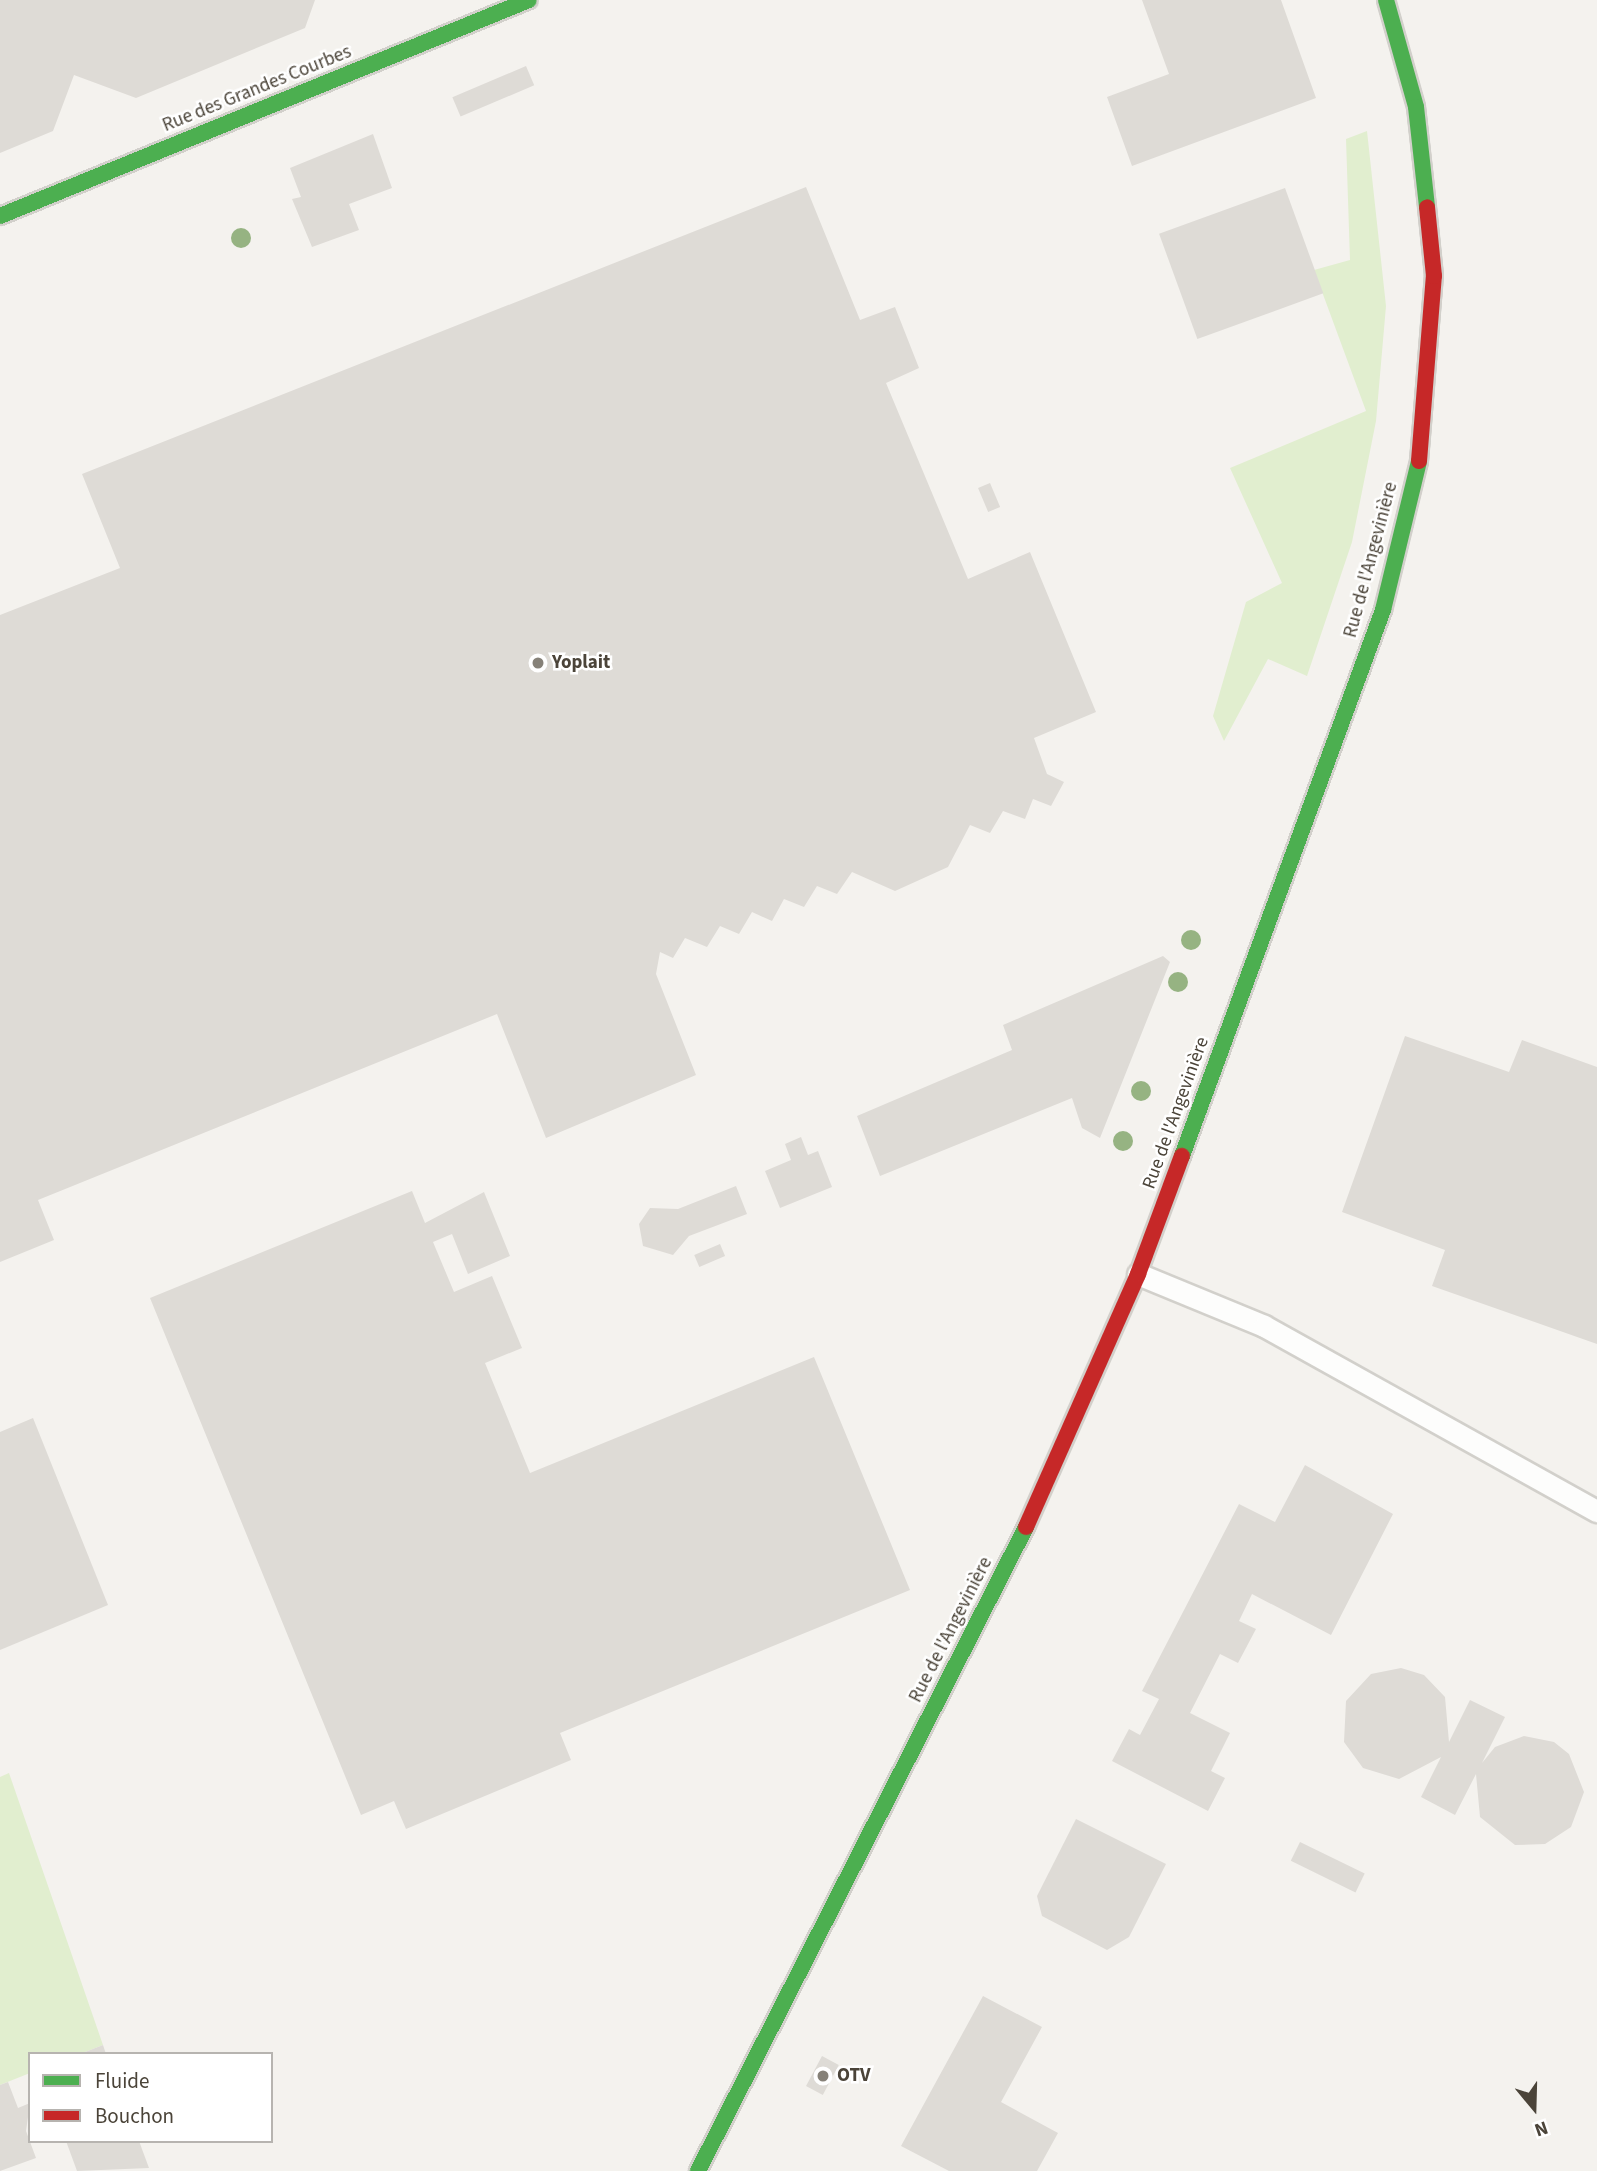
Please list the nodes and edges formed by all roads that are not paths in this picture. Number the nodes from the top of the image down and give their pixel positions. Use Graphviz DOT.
graph roads {
  1 [pos="529,0"];
  2 [pos="1386,0"];
  3 [pos="0,216"];
  4 [pos="1138,1274"];
  5 [pos="1597,1511"];
  6 [pos="698,2171"];
  1 -- 3 [label="street, Rue des Grandes Courbes"];
  2 -- 4 [label="street, Rue de l'Angevinière"];
  4 -- 5 [label="lane"];
  4 -- 6 [label="street, Rue de l'Angevinière"];
}
